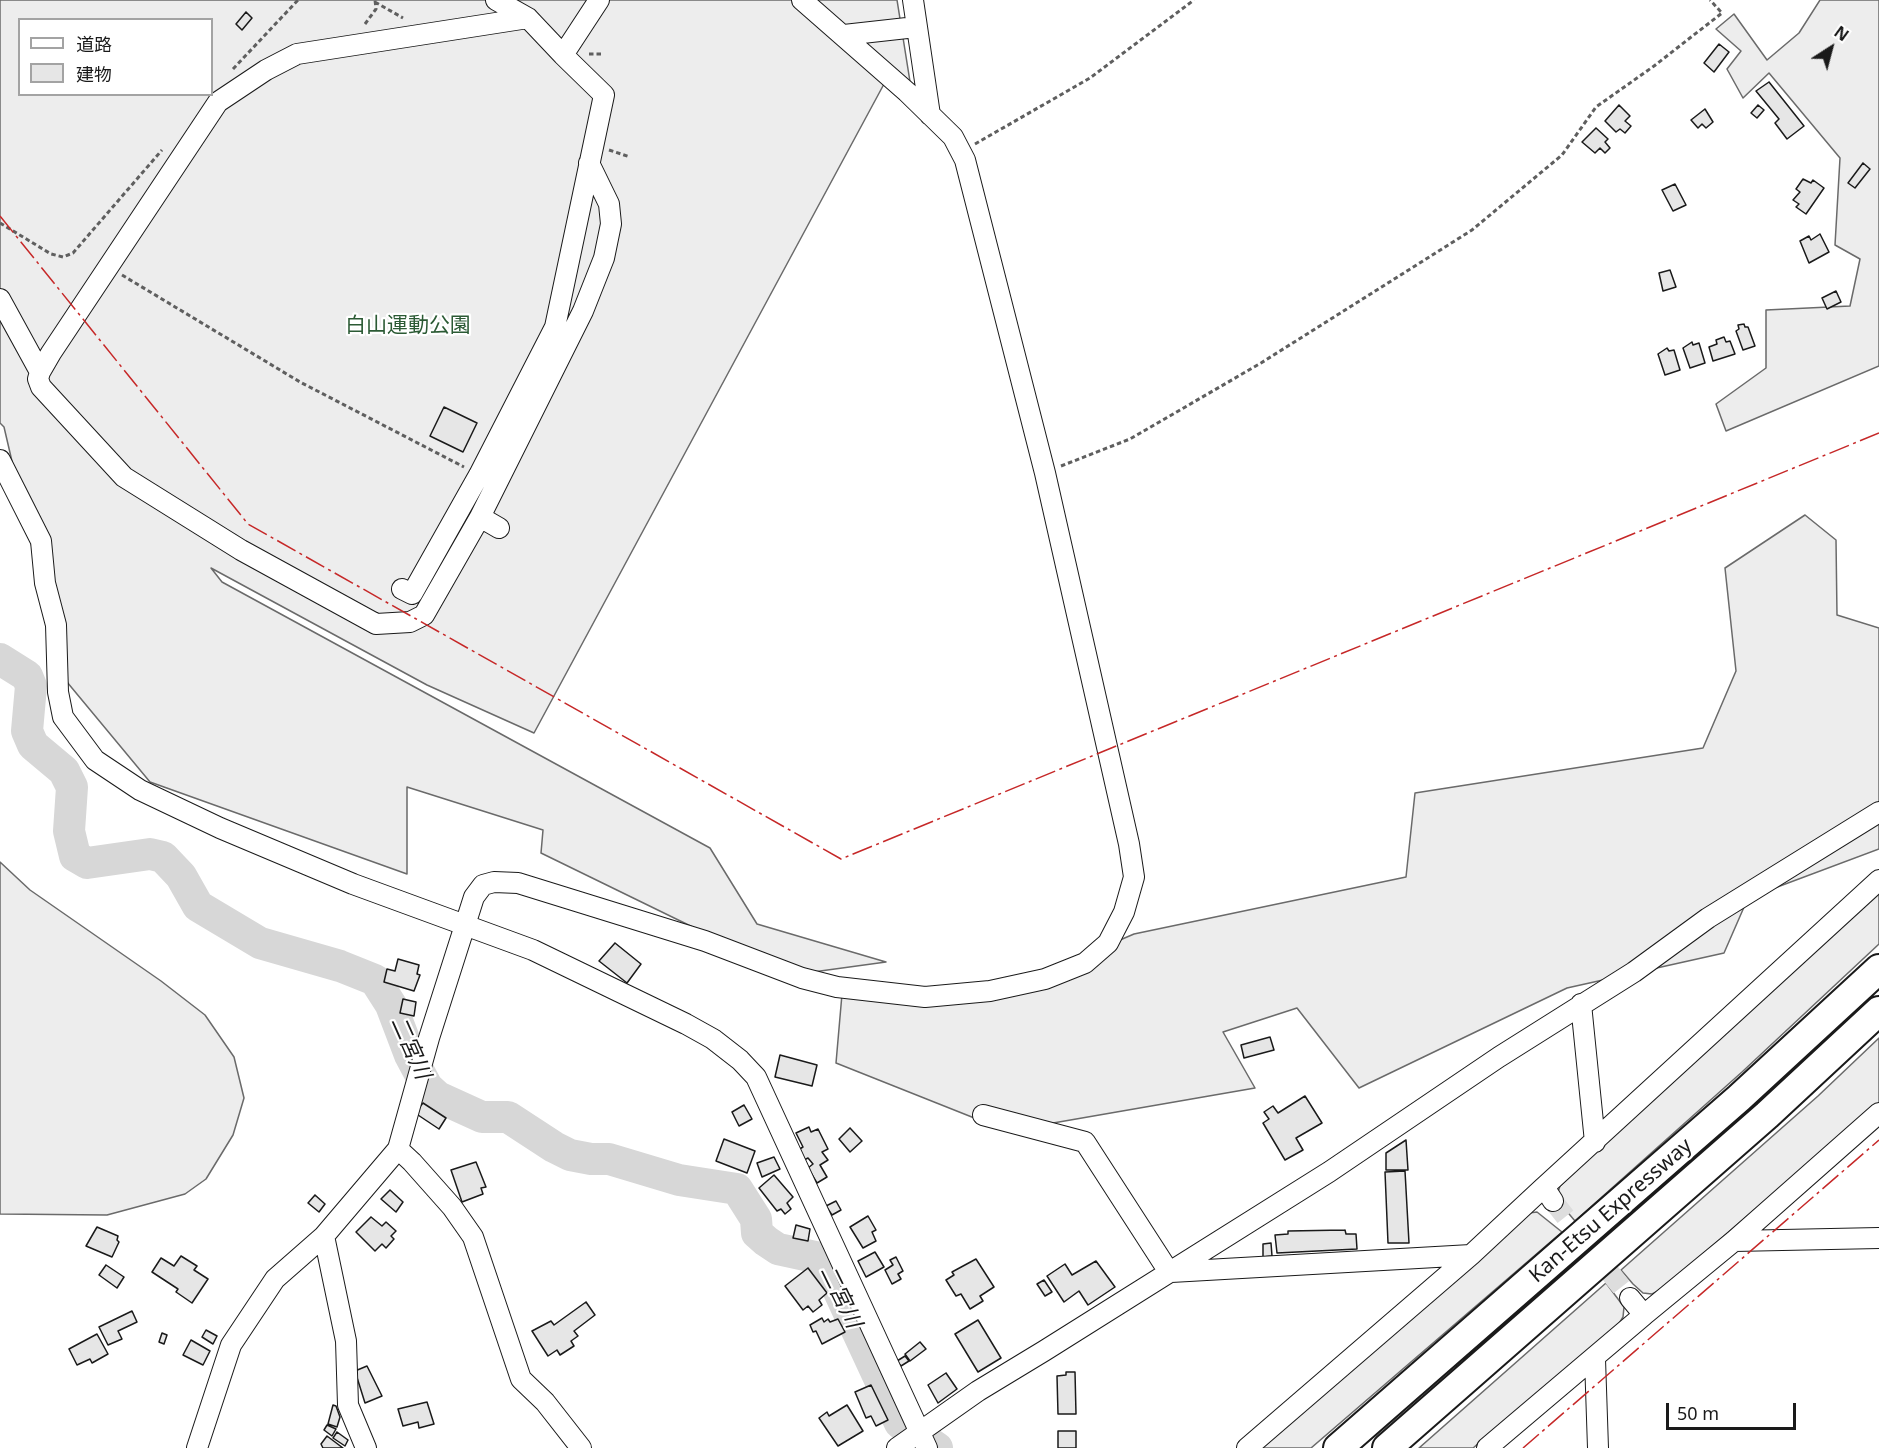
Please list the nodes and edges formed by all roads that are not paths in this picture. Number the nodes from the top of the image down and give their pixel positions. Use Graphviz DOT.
graph roads {
  1 [pos="496,0"];
  2 [pos="599,0"];
  3 [pos="802,0"];
  4 [pos="913,0"];
  5 [pos="528,18"];
  6 [pos="916,27"];
  7 [pos="844,36"];
  8 [pos="563,55"];
  9 [pos="930,115"];
  10 [pos="589,163"];
  11 [pos="0,299"];
  12 [pos="40,372"];
  13 [pos="0,460"];
  14 [pos="480,517"];
  15 [pos="499,528"];
  16 [pos="402,589"];
  17 [pos="1879,812"];
  18 [pos="1879,880"];
  19 [pos="467,926"];
  20 [pos="1879,969"];
  21 [pos="1581,1004"];
  22 [pos="1879,1011"];
  23 [pos="1879,1113"];
  24 [pos="982,1115"];
  25 [pos="1595,1142"];
  26 [pos="398,1149"];
  27 [pos="324,1236"];
  28 [pos="1879,1238"];
  29 [pos="1734,1241"];
  30 [pos="1471,1255"];
  31 [pos="1169,1272"];
  32 [pos="1630,1298"];
  33 [pos="1644,1315"];
  34 [pos="1595,1359"];
  35 [pos="923,1441"];
  36 [pos="197,1448"];
  37 [pos="366,1448"];
  38 [pos="581,1448"];
  39 [pos="897,1448"];
  40 [pos="1247,1448"];
  41 [pos="1338,1448"];
  42 [pos="1387,1448"];
  43 [pos="1487,1448"];
  44 [pos="1598,1448"];
  1 -- 5 [label="street"];
  2 -- 8 [label="street"];
  3 -- 7 [label="street"];
  4 -- 6 [label="street"];
  5 -- 8 [label="street"];
  5 -- 12 [label="street"];
  6 -- 7 [label="street"];
  6 -- 9 [label="street"];
  7 -- 9 [label="street"];
  8 -- 10 [label="street"];
  9 -- 19 [label="street"];
  10 -- 14 [label="street"];
  10 -- 16 [label="street"];
  11 -- 12 [label="street"];
  12 -- 14 [label="street"];
  13 -- 19 [label="street"];
  14 -- 15 [label="street"];
  17 -- 21 [label="street"];
  18 -- 25 [label="street"];
  19 -- 26 [label="street"];
  19 -- 35 [label="street"];
  20 -- 41 [label="highway, Kan-Etsu Expressway"];
  21 -- 25 [label="street"];
  21 -- 31 [label="street"];
  22 -- 42 [label="highway, Kan-Etsu Expressway"];
  23 -- 29 [label="street"];
  24 -- 31 [label="street"];
  25 -- 30 [label="street"];
  26 -- 27 [label="street"];
  26 -- 38 [label="street"];
  27 -- 36 [label="street"];
  27 -- 37 [label="street"];
  28 -- 29 [label="street"];
  29 -- 33 [label="street"];
  30 -- 31 [label="street"];
  30 -- 40 [label="street"];
  31 -- 35 [label="street"];
  32 -- 33 [label="street"];
  33 -- 34 [label="street"];
  34 -- 43 [label="street"];
  34 -- 44 [label="street"];
  35 -- 39 [label="street"];
}
